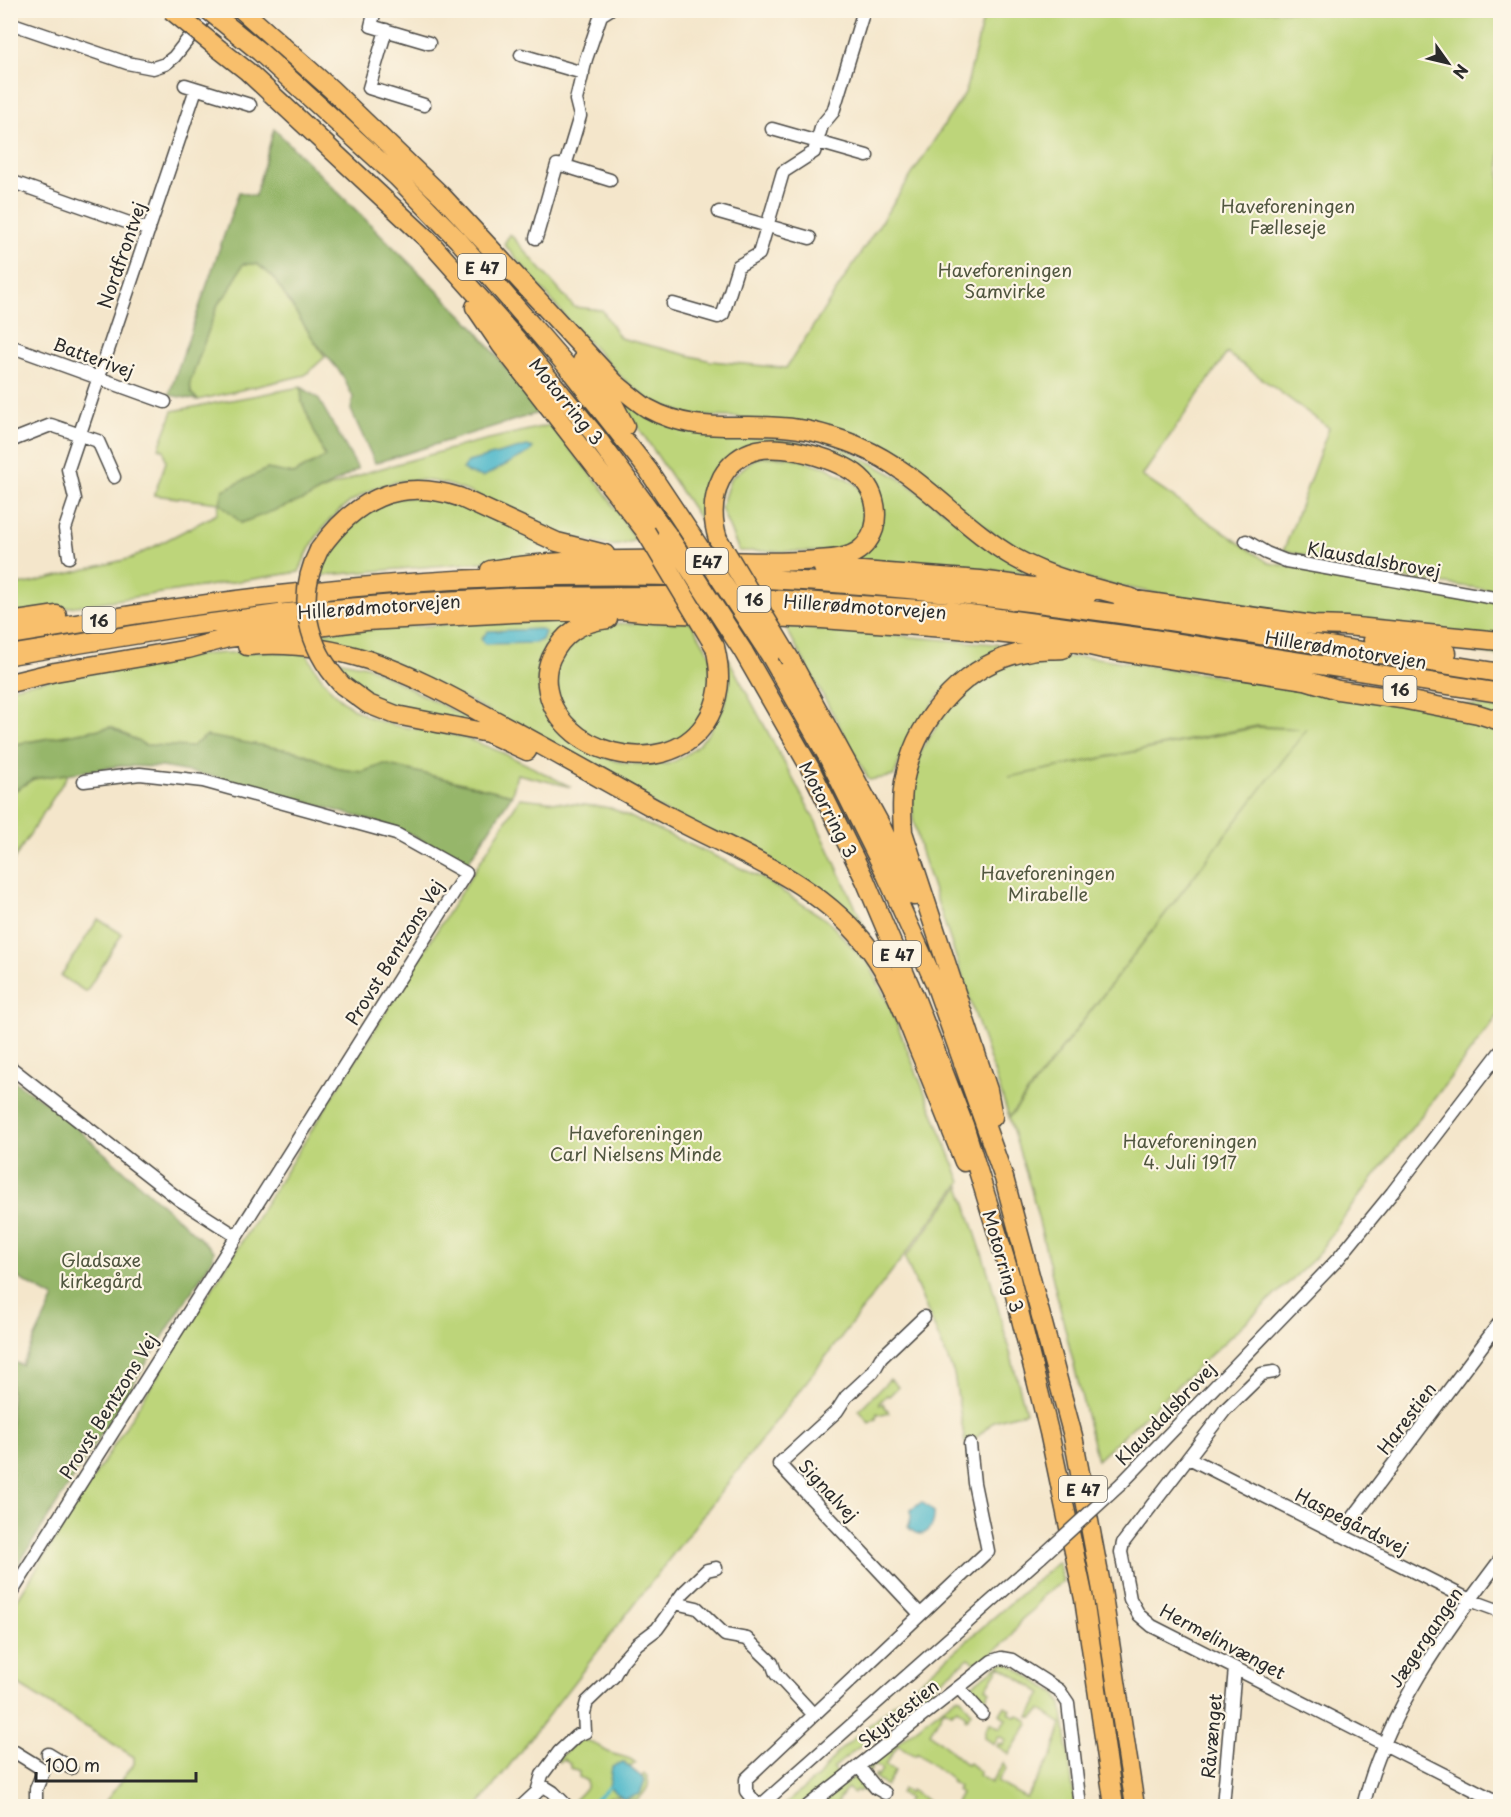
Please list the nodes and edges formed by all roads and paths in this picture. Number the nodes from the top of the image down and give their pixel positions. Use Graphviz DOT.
graph roads {
  1 [pos="171,10"];
  2 [pos="210,10"];
  3 [pos="375,10"];
  4 [pos="609,10"];
  5 [pos="864,10"];
  6 [pos="244,12"];
  7 [pos="10,22"];
  8 [pos="386,30"];
  9 [pos="429,43"];
  10 [pos="521,55"];
  11 [pos="583,73"];
  12 [pos="249,105"];
  13 [pos="424,105"];
  14 [pos="772,129"];
  15 [pos="817,142"];
  16 [pos="867,156"];
  17 [pos="566,166"];
  18 [pos="610,180"];
  19 [pos="10,181"];
  20 [pos="719,212"];
  21 [pos="768,226"];
  22 [pos="149,230"];
  23 [pos="536,238"];
  24 [pos="810,238"];
  25 [pos="428,240"];
  26 [pos="532,294"];
  27 [pos="673,304"];
  28 [pos="10,346"];
  29 [pos="99,377"];
  30 [pos="165,402"];
  31 [pos="80,434"];
  32 [pos="13,440"];
  33 [pos="648,470"];
  34 [pos="114,477"];
  35 [pos="1246,541"];
  36 [pos="69,556"];
  37 [pos="624,559"];
  38 [pos="789,563"];
  39 [pos="408,584"];
  40 [pos="1132,598"];
  41 [pos="1500,599"];
  42 [pos="188,606"];
  43 [pos="652,613"];
  44 [pos="10,622"];
  45 [pos="1313,625"];
  46 [pos="10,635"];
  47 [pos="1500,641"];
  48 [pos="188,649"];
  49 [pos="1103,649"];
  50 [pos="10,655"];
  51 [pos="1500,663"];
  52 [pos="55,672"];
  53 [pos="1500,673"];
  54 [pos="10,676"];
  55 [pos="1305,680"];
  56 [pos="10,682"];
  57 [pos="1497,692"];
  58 [pos="1500,721"];
  59 [pos="84,782"];
  60 [pos="661,812"];
  61 [pos="949,971"];
  62 [pos="1500,1052"];
  63 [pos="1496,1066"];
  64 [pos="10,1067"];
  65 [pos="1004,1178"];
  66 [pos="236,1236"];
  67 [pos="1010,1275"];
  68 [pos="924,1317"];
  69 [pos="1500,1322"];
  70 [pos="1274,1372"];
  71 [pos="970,1444"];
  72 [pos="1189,1458"];
  73 [pos="1340,1535"];
  74 [pos="1500,1560"];
  75 [pos="716,1568"];
  76 [pos="10,1595"];
  77 [pos="1470,1600"];
  78 [pos="675,1603"];
  79 [pos="1500,1611"];
  80 [pos="920,1614"];
  81 [pos="1235,1668"];
  82 [pos="958,1688"];
  83 [pos="982,1714"];
  84 [pos="814,1715"];
  85 [pos="1383,1744"];
  86 [pos="10,1749"];
  87 [pos="859,1767"];
  88 [pos="71,1768"];
  89 [pos="44,1770"];
  90 [pos="540,1784"];
  91 [pos="885,1793"];
  92 [pos="1500,1803"];
  93 [pos="36,1806"];
  94 [pos="522,1806"];
  95 [pos="567,1806"];
  96 [pos="759,1806"];
  97 [pos="808,1806"];
  98 [pos="1080,1806"];
  99 [pos="1114,1806"];
  100 [pos="1135,1806"];
  101 [pos="1223,1806"];
  102 [pos="1363,1806"];
  1 -- 25 [label="highway, Motorring 3 / E 47, bridge"];
  2 -- 7 [label="street"];
  2 -- 33 [label="highway, Motorring 3 / E 47, bridge"];
  3 -- 8 [label="street"];
  4 -- 11 [label="street"];
  5 -- 15 [label="street"];
  6 -- 26 [label="highway"];
  8 -- 9 [label="street"];
  8 -- 13 [label="street"];
  10 -- 11 [label="street"];
  11 -- 17 [label="street"];
  12 -- 22 [label="street, Nordfrontvej"];
  14 -- 15 [label="street"];
  15 -- 16 [label="street"];
  15 -- 21 [label="street"];
  17 -- 18 [label="street"];
  17 -- 23 [label="street"];
  19 -- 22 [label="street"];
  20 -- 21 [label="street"];
  21 -- 24 [label="street"];
  21 -- 27 [label="street"];
  22 -- 29 [label="street, Nordfrontvej"];
  25 -- 43 [label="highway, bridge"];
  25 -- 67 [label="highway, Motorring 3 / E 47, bridge"];
  26 -- 33 [label="highway"];
  26 -- 40 [label="highway"];
  28 -- 29 [label="street, Batterivej"];
  29 -- 30 [label="street, Batterivej"];
  29 -- 31 [label="street, Nordfrontvej"];
  31 -- 32 [label="street"];
  31 -- 34 [label="street"];
  31 -- 36 [label="street, Nordfrontvej"];
  33 -- 65 [label="highway, Motorring 3 / E 47, bridge"];
  35 -- 41 [label="street, Klausdalsbrovej"];
  37 -- 38 [label="highway, E47"];
  37 -- 39 [label="highway"];
  37 -- 60 [label="highway, bridge"];
  38 -- 40 [label="highway"];
  38 -- 61 [label="highway, bridge"];
  39 -- 42 [label="highway, Hillerødmotorvejen / 16"];
  39 -- 53 [label="highway, Hillerødmotorvejen / 16"];
  40 -- 45 [label="highway"];
  42 -- 44 [label="highway"];
  42 -- 46 [label="highway, Hillerødmotorvejen / 16"];
  43 -- 48 [label="highway"];
  43 -- 49 [label="highway"];
  45 -- 47 [label="highway"];
  45 -- 51 [label="highway"];
  48 -- 52 [label="highway"];
  48 -- 60 [label="highway"];
  49 -- 55 [label="highway"];
  49 -- 61 [label="highway"];
  50 -- 57 [label="highway, Hillerødmotorvejen / 16"];
  52 -- 54 [label="highway"];
  52 -- 56 [label="highway"];
  55 -- 57 [label="highway, 16"];
  55 -- 58 [label="highway"];
  59 -- 66 [label="street, Provst Bentzons Vej"];
  60 -- 67 [label="highway"];
  61 -- 65 [label="highway"];
  62 -- 63 [label="street, Klausdalsbrovej"];
  63 -- 96 [label="street, Klausdalsbrovej, bridge"];
  64 -- 66 [label="street"];
  65 -- 100 [label="highway, Motorring 3 / E 47"];
  66 -- 76 [label="street, Provst Bentzons Vej"];
  67 -- 99 [label="highway, Motorring 3 / E 47"];
  68 -- 80 [label="street, Signalvej"];
  69 -- 73 [label="street, Harestien"];
  70 -- 72 [label="street, Hermelinvænget"];
  71 -- 80 [label="street"];
  72 -- 73 [label="street, Haspegårdsvej"];
  72 -- 81 [label="street, Hermelinvænget"];
  73 -- 77 [label="street, Haspegårdsvej"];
  74 -- 77 [label="street, Jægergangen"];
  75 -- 78 [label="street"];
  77 -- 79 [label="street, Haspegårdsvej"];
  77 -- 85 [label="street, Jægergangen"];
  78 -- 84 [label="street"];
  78 -- 90 [label="street"];
  80 -- 84 [label="street"];
  81 -- 85 [label="street, Hermelinvænget"];
  81 -- 101 [label="street, Råvænget"];
  82 -- 83 [label="street, Skyttestien"];
  82 -- 87 [label="street, Skyttestien"];
  82 -- 98 [label="street, Skyttestien"];
  84 -- 96 [label="street"];
  85 -- 92 [label="street, Hermelinvænget"];
  85 -- 102 [label="street, Jægergangen"];
  86 -- 89 [label="street"];
  87 -- 91 [label="street, Skyttestien"];
  87 -- 97 [label="street, Skyttestien"];
  88 -- 89 [label="street"];
  89 -- 93 [label="street"];
  90 -- 94 [label="street"];
  90 -- 95 [label="street"];
}
